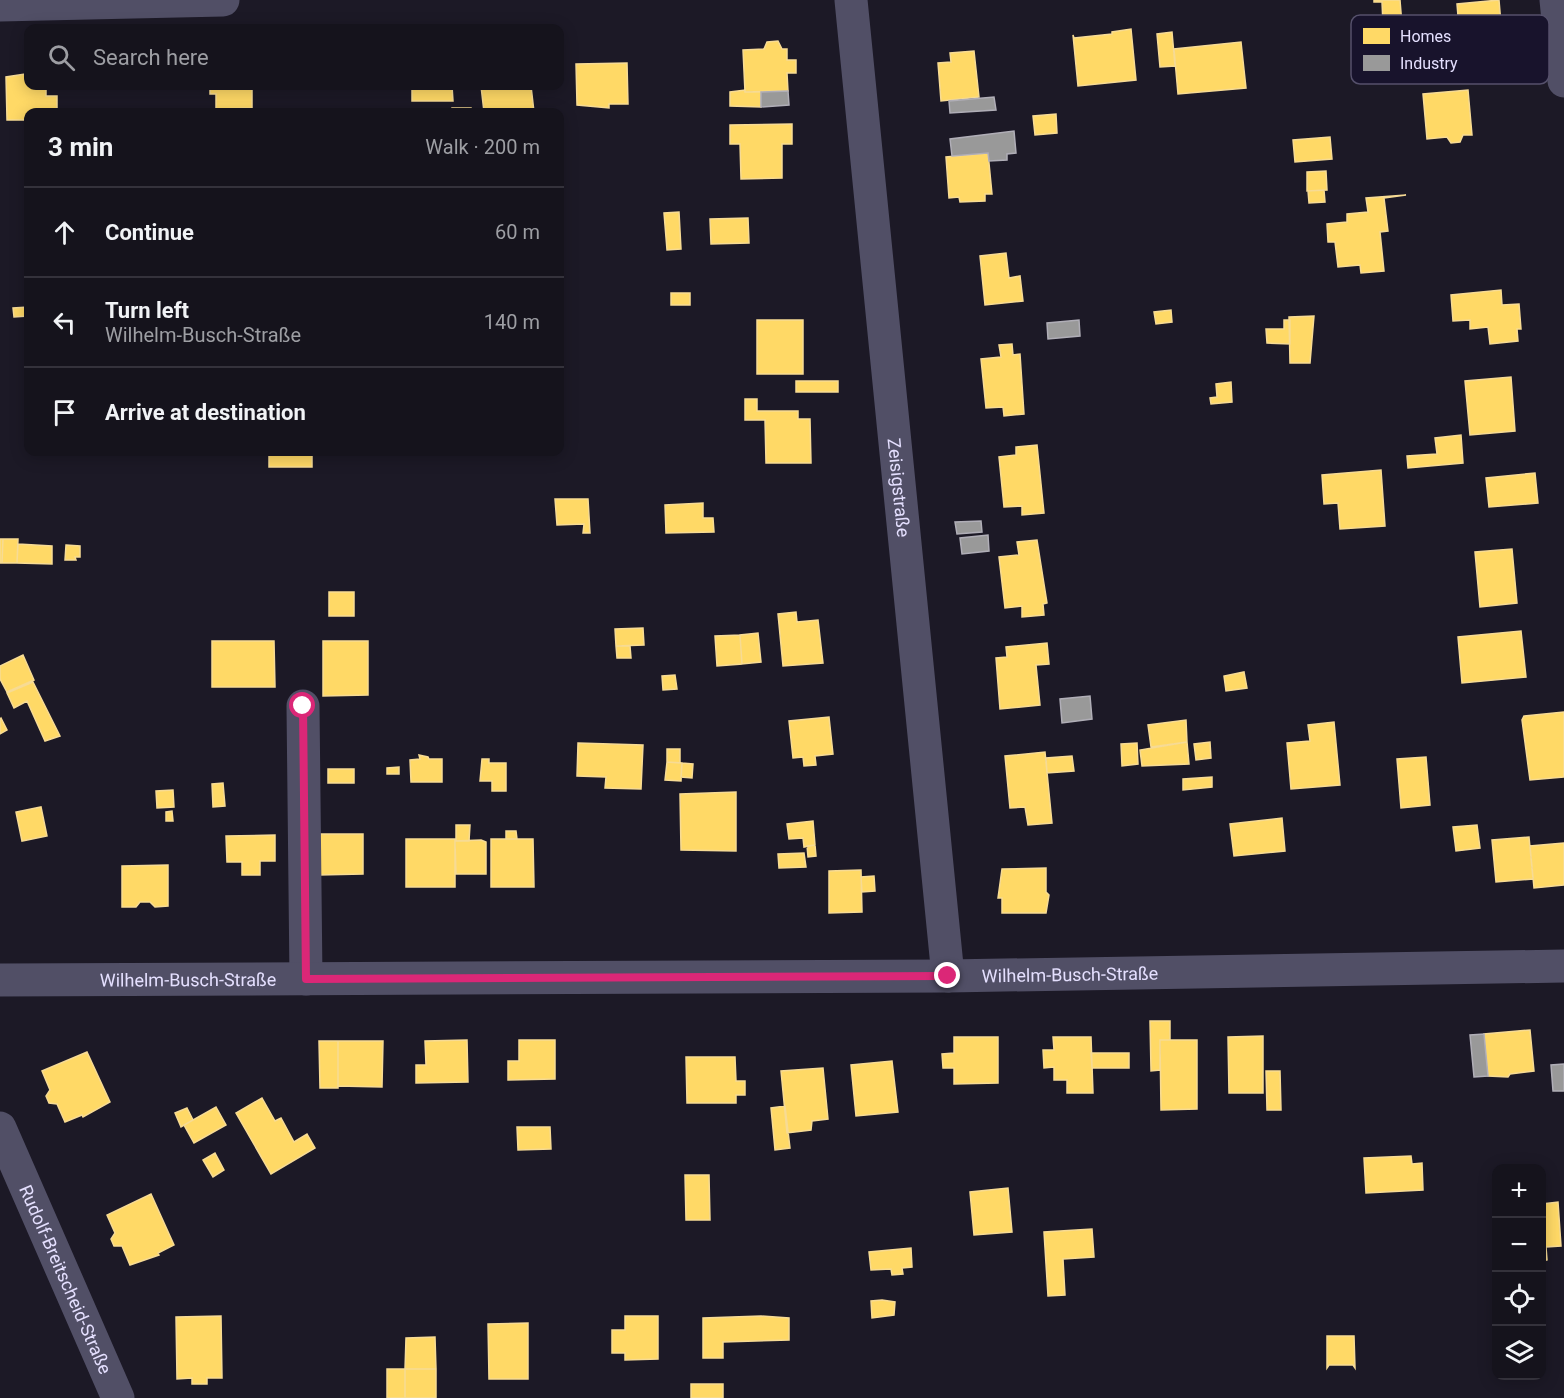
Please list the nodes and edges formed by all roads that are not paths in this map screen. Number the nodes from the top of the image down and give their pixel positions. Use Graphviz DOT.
graph roads {
  1 [pos="223,0"];
  2 [pos="851,0"];
  3 [pos="1556,0"];
  4 [pos="0,5"];
  5 [pos="1564,81"];
  6 [pos="303,706"];
  7 [pos="1564,966"];
  8 [pos="948,976"];
  9 [pos="306,979"];
  10 [pos="0,980"];
  11 [pos="0,1128"];
  12 [pos="118,1398"];
  1 -- 4 [label="street"];
  2 -- 8 [label="street, Zeisigstraße"];
  3 -- 5 [label="street"];
  6 -- 9 [label="street"];
  7 -- 8 [label="street, Wilhelm-Busch-Straße"];
  8 -- 9 [label="street, Wilhelm-Busch-Straße"];
  9 -- 10 [label="street, Wilhelm-Busch-Straße"];
  11 -- 12 [label="street, Rudolf-Breitscheid-Straße"];
}
